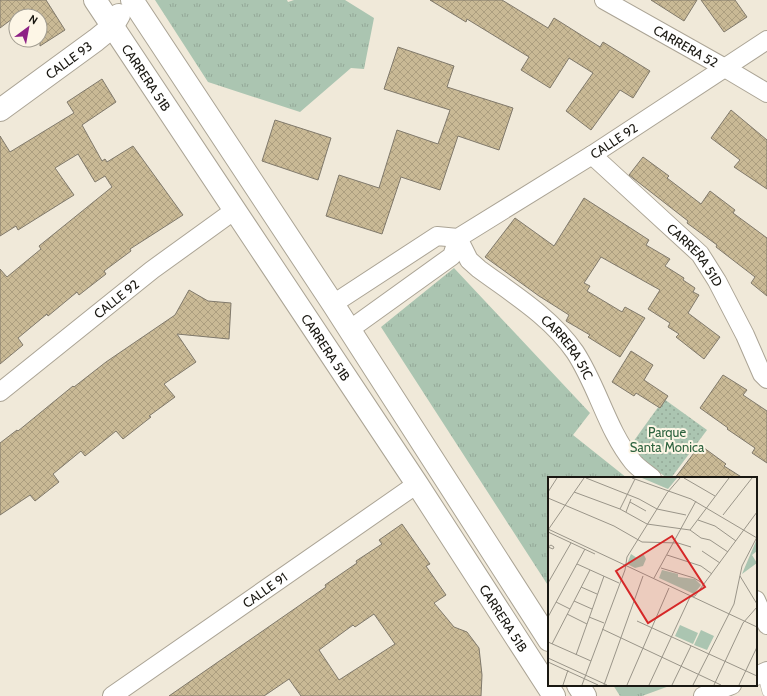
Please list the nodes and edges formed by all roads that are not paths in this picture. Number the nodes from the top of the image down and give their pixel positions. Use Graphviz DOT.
graph roads {
  1 [pos="95,0"];
  2 [pos="127,0"];
  3 [pos="132,0"];
  4 [pos="604,0"];
  5 [pos="112,27"];
  6 [pos="767,40"];
  7 [pos="725,68"];
  8 [pos="767,93"];
  9 [pos="0,110"];
  10 [pos="592,155"];
  11 [pos="235,210"];
  12 [pos="458,238"];
  13 [pos="333,304"];
  14 [pos="349,330"];
  15 [pos="767,379"];
  16 [pos="0,392"];
  17 [pos="651,477"];
  18 [pos="417,484"];
  19 [pos="757,602"];
  20 [pos="767,625"];
  21 [pos="548,638"];
  22 [pos="762,673"];
  23 [pos="579,686"];
  24 [pos="726,690"];
  25 [pos="767,692"];
  26 [pos="112,696"];
  27 [pos="554,696"];
  28 [pos="586,696"];
  29 [pos="703,696"];
  1 -- 5 [label="main road, CARRERA 51B"];
  2 -- 5 [label="main road, CALLE 93"];
  3 -- 13 [label="main road, CARRERA 51B"];
  4 -- 7 [label="street, CARRERA 52"];
  5 -- 9 [label="main road, CALLE 93"];
  5 -- 11 [label="main road, CARRERA 51B"];
  6 -- 7 [label="street, CALLE 92"];
  7 -- 8 [label="street, CARRERA 52"];
  7 -- 10 [label="street, CALLE 92"];
  10 -- 12 [label="street, CALLE 92"];
  10 -- 15 [label="street, CARRERA 51D"];
  11 -- 16 [label="street, CALLE 92"];
  11 -- 18 [label="main road, CARRERA 51B"];
  12 -- 13 [label="street"];
  12 -- 14 [label="street"];
  12 -- 17 [label="street, CARRERA 51C"];
  13 -- 14 [label="main road, CARRERA 51B"];
  14 -- 21 [label="main road, CARRERA 51B"];
  18 -- 26 [label="street, CALLE 91"];
  18 -- 27 [label="main road, CARRERA 51B"];
  19 -- 20 [label="street"];
  22 -- 25 [label="lane"];
  23 -- 28 [label="main road"];
  24 -- 29 [label="street"];
}
